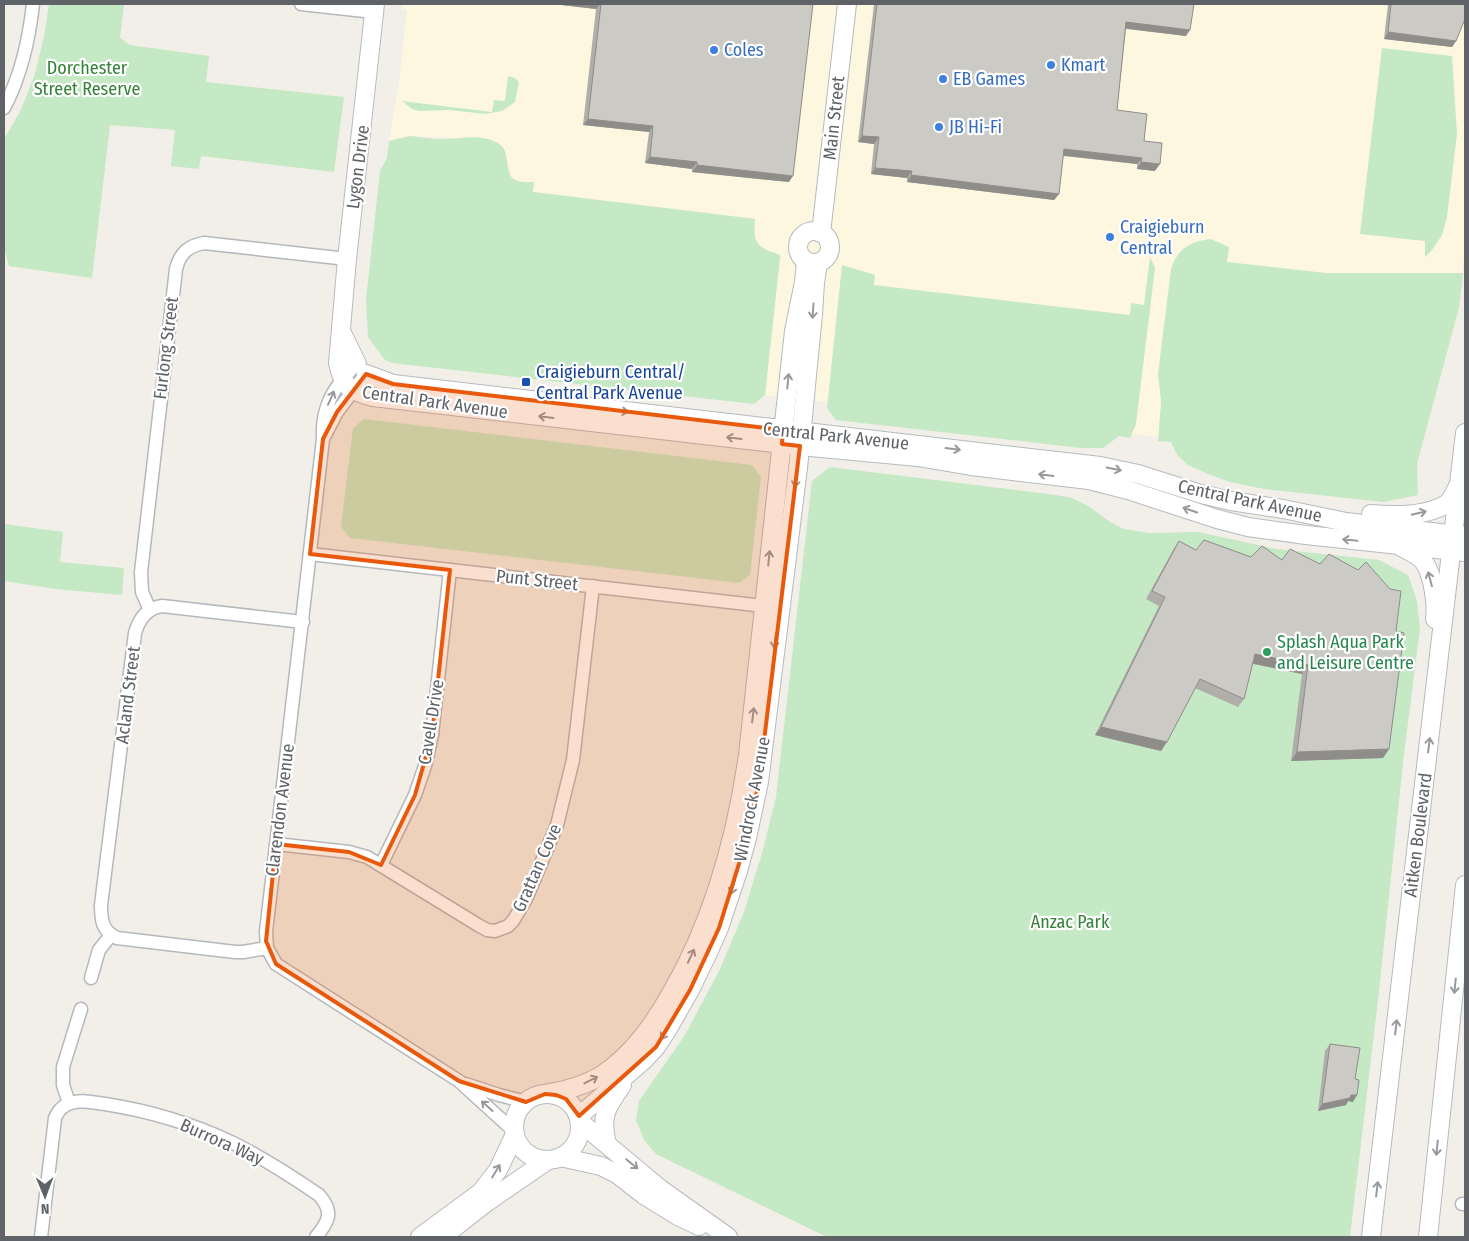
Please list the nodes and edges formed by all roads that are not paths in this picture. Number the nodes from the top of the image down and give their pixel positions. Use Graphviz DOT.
graph roads {
  1 [pos="33,4"];
  2 [pos="301,4"];
  3 [pos="836,4"];
  4 [pos="847,4"];
  5 [pos="375,8"];
  6 [pos="4,108"];
  7 [pos="815,233"];
  8 [pos="347,259"];
  9 [pos="812,262"];
  10 [pos="341,330"];
  11 [pos="361,369"];
  12 [pos="347,385"];
  13 [pos="1465,433"];
  14 [pos="791,438"];
  15 [pos="1458,486"];
  16 [pos="1283,509"];
  17 [pos="1459,543"];
  18 [pos="1398,545"];
  19 [pos="310,554"];
  20 [pos="450,570"];
  21 [pos="593,586"];
  22 [pos="772,607"];
  23 [pos="150,610"];
  24 [pos="303,622"];
  25 [pos="1432,714"];
  26 [pos="276,844"];
  27 [pos="381,865"];
  28 [pos="1465,885"];
  29 [pos="111,935"];
  30 [pos="267,948"];
  31 [pos="91,978"];
  32 [pos="81,1009"];
  33 [pos="629,1074"];
  34 [pos="459,1081"];
  35 [pos="545,1094"];
  36 [pos="526,1102"];
  37 [pos="69,1103"];
  38 [pos="579,1119"];
  39 [pos="515,1132"];
  40 [pos="607,1144"];
  41 [pos="554,1159"];
  42 [pos="41,1237"];
  43 [pos="316,1237"];
  44 [pos="420,1237"];
  45 [pos="442,1237"];
  46 [pos="726,1237"];
  47 [pos="1371,1237"];
  48 [pos="1428,1237"];
  1 -- 6 [label="street"];
  2 -- 5 [label="street"];
  3 -- 7 [label="street, Main Street"];
  4 -- 7 [label="street, Main Street"];
  5 -- 8 [label="street, Lygon Drive"];
  7 -- 9 [label="street"];
  7 -- 9 [label="street"];
  8 -- 10 [label="street, Lygon Drive"];
  8 -- 23 [label="street, Furlong Street"];
  9 -- 14 [label="street"];
  10 -- 11 [label="street, Central Park Avenue"];
  10 -- 12 [label="street, Central Park Avenue"];
  11 -- 12 [label="street, Clarendon Avenue"];
  11 -- 14 [label="street, Central Park Avenue, one-way"];
  14 -- 12 [label="street, Central Park Avenue, one-way"];
  12 -- 19 [label="street, Clarendon Avenue"];
  13 -- 15 [label="street, Aitken Boulevard"];
  14 -- 16 [label="street, Central Park Avenue, one-way"];
  18 -- 14 [label="street, Central Park Avenue, one-way"];
  14 -- 22 [label="street, Windrock Avenue"];
  16 -- 15 [label="street, one-way"];
  15 -- 17 [label="street, Aitken Boulevard"];
  16 -- 17 [label="street, Central Park Avenue"];
  17 -- 18 [label="street, Central Park Avenue"];
  17 -- 25 [label="street, Aitken Boulevard"];
  25 -- 18 [label="street, one-way"];
  19 -- 20 [label="street, Punt Street"];
  19 -- 24 [label="street, Clarendon Avenue"];
  20 -- 21 [label="street, Punt Street"];
  20 -- 27 [label="street, Cavell Drive"];
  21 -- 22 [label="street, Punt Street"];
  21 -- 27 [label="street, Grattan Cove"];
  22 -- 33 [label="street, Windrock Avenue, one-way"];
  35 -- 22 [label="street, Windrock Avenue, one-way"];
  23 -- 24 [label="street"];
  23 -- 29 [label="street, Acland Street"];
  24 -- 26 [label="street, Clarendon Avenue"];
  47 -- 25 [label="street, Aitken Boulevard, one-way"];
  26 -- 27 [label="street, Grattan Cove"];
  26 -- 30 [label="street, Clarendon Avenue"];
  28 -- 48 [label="street, one-way"];
  29 -- 30 [label="street"];
  29 -- 31 [label="street"];
  30 -- 34 [label="street"];
  32 -- 37 [label="street"];
  33 -- 38 [label="street, Windrock Avenue"];
  33 -- 40 [label="street"];
  34 -- 36 [label="street"];
  39 -- 34 [label="street, one-way"];
  35 -- 36 [label="street"];
  35 -- 38 [label="street"];
  36 -- 39 [label="street"];
  37 -- 42 [label="street"];
  37 -- 43 [label="street, Burrora Way"];
  38 -- 40 [label="street"];
  38 -- 41 [label="street"];
  39 -- 41 [label="street"];
  44 -- 39 [label="street, one-way"];
  40 -- 46 [label="street, one-way"];
  41 -- 45 [label="street"];
  41 -- 46 [label="street"];
}
